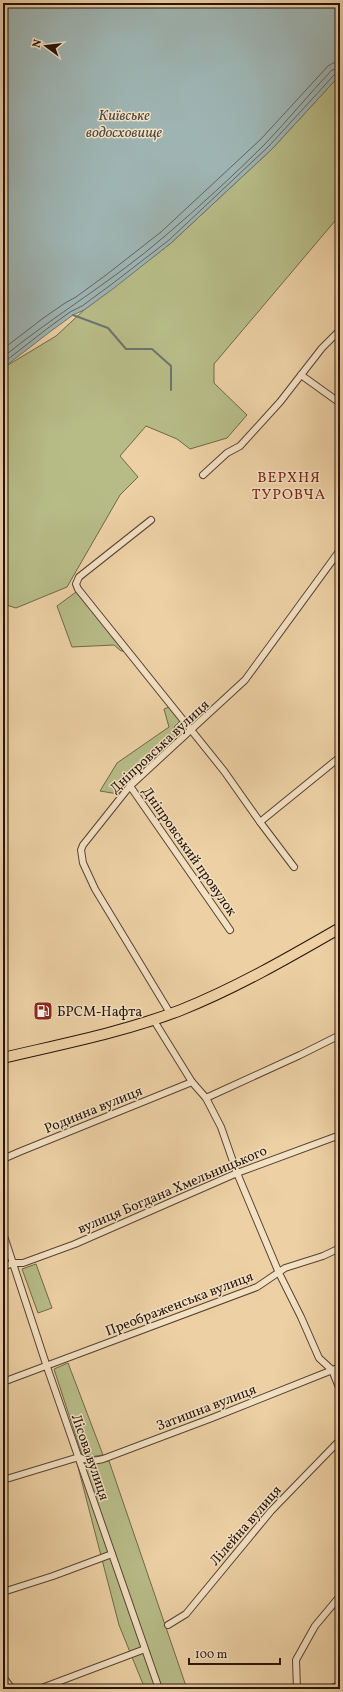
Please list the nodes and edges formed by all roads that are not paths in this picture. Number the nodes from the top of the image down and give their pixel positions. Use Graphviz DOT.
graph roads {
  1 [pos="340,330"];
  2 [pos="301,375"];
  3 [pos="340,403"];
  4 [pos="203,475"];
  5 [pos="151,520"];
  6 [pos="340,550"];
  7 [pos="191,729"];
  8 [pos="340,757"];
  9 [pos="130,786"];
  10 [pos="260,822"];
  11 [pos="294,867"];
  12 [pos="340,928"];
  13 [pos="230,930"];
  14 [pos="170,1014"];
  15 [pos="154,1019"];
  16 [pos="340,1035"];
  17 [pos="3,1058"];
  18 [pos="192,1082"];
  19 [pos="206,1098"];
  20 [pos="340,1135"];
  21 [pos="3,1159"];
  22 [pos="237,1173"];
  23 [pos="3,1233"];
  24 [pos="340,1248"];
  25 [pos="13,1263"];
  26 [pos="3,1267"];
  27 [pos="279,1273"];
  28 [pos="47,1366"];
  29 [pos="340,1367"];
  30 [pos="332,1370"];
  31 [pos="3,1382"];
  32 [pos="340,1390"];
  33 [pos="340,1440"];
  34 [pos="79,1457"];
  35 [pos="3,1480"];
  36 [pos="112,1554"];
  37 [pos="3,1592"];
  38 [pos="340,1596"];
  39 [pos="168,1625"];
  40 [pos="145,1649"];
  41 [pos="3,1677"];
  42 [pos="340,1685"];
  43 [pos="12,1689"];
  44 [pos="39,1689"];
  45 [pos="159,1689"];
  46 [pos="297,1689"];
  47 [pos="329,1689"];
  1 -- 2 [label="street"];
  2 -- 3 [label="street"];
  2 -- 4 [label="street"];
  5 -- 7 [label="street"];
  6 -- 7 [label="street, Дніпровська вулиця"];
  7 -- 9 [label="street, Дніпровська вулиця"];
  7 -- 10 [label="street"];
  8 -- 10 [label="street"];
  9 -- 13 [label="street, Дніпровський провулок"];
  9 -- 14 [label="street, Дніпровська вулиця"];
  10 -- 11 [label="street"];
  12 -- 14 [label="main road"];
  14 -- 15 [label="main road"];
  15 -- 17 [label="main road"];
  15 -- 18 [label="street"];
  16 -- 19 [label="street"];
  18 -- 19 [label="street"];
  18 -- 21 [label="street, Родинна вулиця"];
  19 -- 22 [label="street"];
  20 -- 22 [label="street, вулиця Богдана Хмельницького"];
  22 -- 25 [label="street, вулиця Богдана Хмельницького"];
  22 -- 27 [label="street"];
  23 -- 25 [label="street, Лісова вулиця"];
  24 -- 27 [label="street, Преображенська вулиця"];
  25 -- 26 [label="street, вулиця Богдана Хмельницького"];
  25 -- 28 [label="street, Лісова вулиця"];
  27 -- 28 [label="street, Преображенська вулиця"];
  27 -- 30 [label="street"];
  28 -- 31 [label="street, Преображенська вулиця"];
  28 -- 34 [label="street, Лісова вулиця"];
  29 -- 30 [label="street, Затишна вулиця"];
  30 -- 32 [label="street"];
  30 -- 34 [label="street, Затишна вулиця"];
  33 -- 39 [label="street, Лілейна вулиця"];
  34 -- 35 [label="street"];
  34 -- 36 [label="street, Лісова вулиця"];
  36 -- 37 [label="street"];
  36 -- 40 [label="street, Лісова вулиця"];
  38 -- 46 [label="street"];
  40 -- 44 [label="street"];
  40 -- 45 [label="street, Лісова вулиця"];
  41 -- 43 [label="street"];
  42 -- 47 [label="street"];
}
